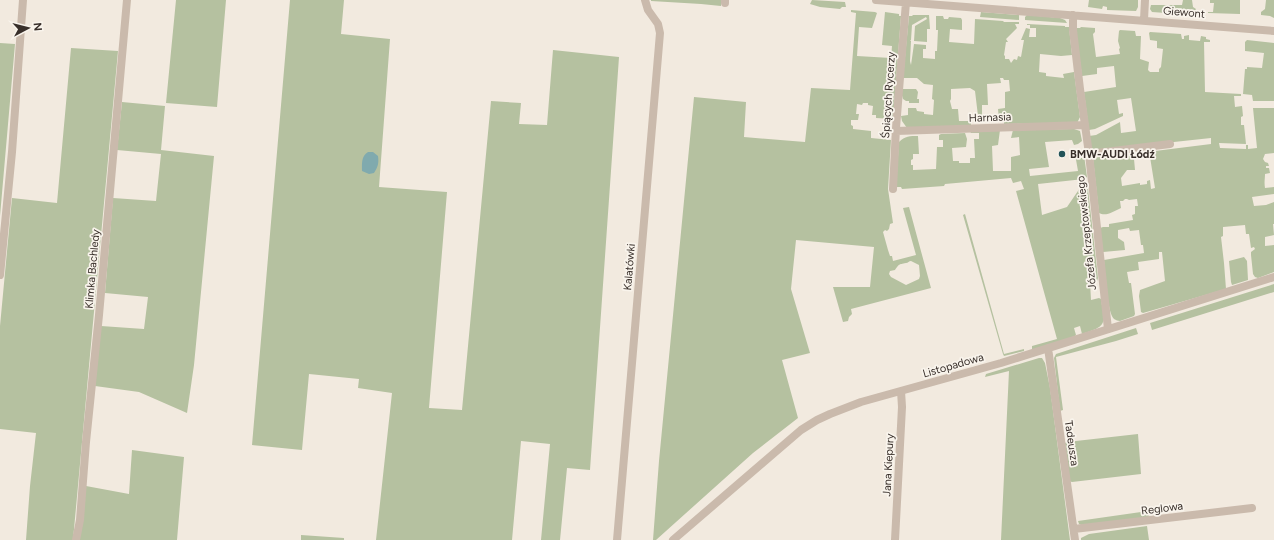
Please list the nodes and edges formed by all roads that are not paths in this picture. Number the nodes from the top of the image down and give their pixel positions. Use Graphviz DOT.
graph roads {
  1 [pos="23,0"];
  2 [pos="127,0"];
  3 [pos="645,0"];
  4 [pos="876,0"];
  5 [pos="1145,0"];
  6 [pos="906,2"];
  7 [pos="1073,15"];
  8 [pos="1144,20"];
  9 [pos="1274,31"];
  10 [pos="1084,125"];
  11 [pos="896,131"];
  12 [pos="1170,144"];
  13 [pos="1089,154"];
  14 [pos="893,189"];
  15 [pos="0,275"];
  16 [pos="1274,277"];
  17 [pos="1108,329"];
  18 [pos="1048,348"];
  19 [pos="901,390"];
  20 [pos="1252,508"];
  21 [pos="1074,529"];
  22 [pos="76,540"];
  23 [pos="617,540"];
  24 [pos="673,540"];
  25 [pos="895,540"];
  26 [pos="1075,540"];
  1 -- 15 [label="street"];
  2 -- 22 [label="street, Klimka Bachledy"];
  3 -- 23 [label="street, Kalatówki"];
  4 -- 6 [label="street, Giewont"];
  5 -- 8 [label="street"];
  6 -- 7 [label="street, Giewont"];
  6 -- 11 [label="street, Śpiących Rycerzy"];
  7 -- 8 [label="street, Giewont"];
  7 -- 10 [label="street, Józefa Krzeptowskiego"];
  8 -- 9 [label="street, Giewont"];
  10 -- 11 [label="street, Harnasia"];
  10 -- 13 [label="street, Józefa Krzeptowskiego"];
  11 -- 14 [label="street, Śpiących Rycerzy"];
  12 -- 13 [label="street"];
  13 -- 17 [label="street, Józefa Krzeptowskiego"];
  16 -- 17 [label="street, Listopadowa"];
  17 -- 18 [label="street, Listopadowa"];
  18 -- 19 [label="street, Listopadowa"];
  18 -- 21 [label="street, Tadeusza"];
  19 -- 24 [label="street, Listopadowa"];
  19 -- 25 [label="street, Jana Kiepury"];
  20 -- 21 [label="street, Reglowa"];
  21 -- 26 [label="street, Tadeusza"];
}
